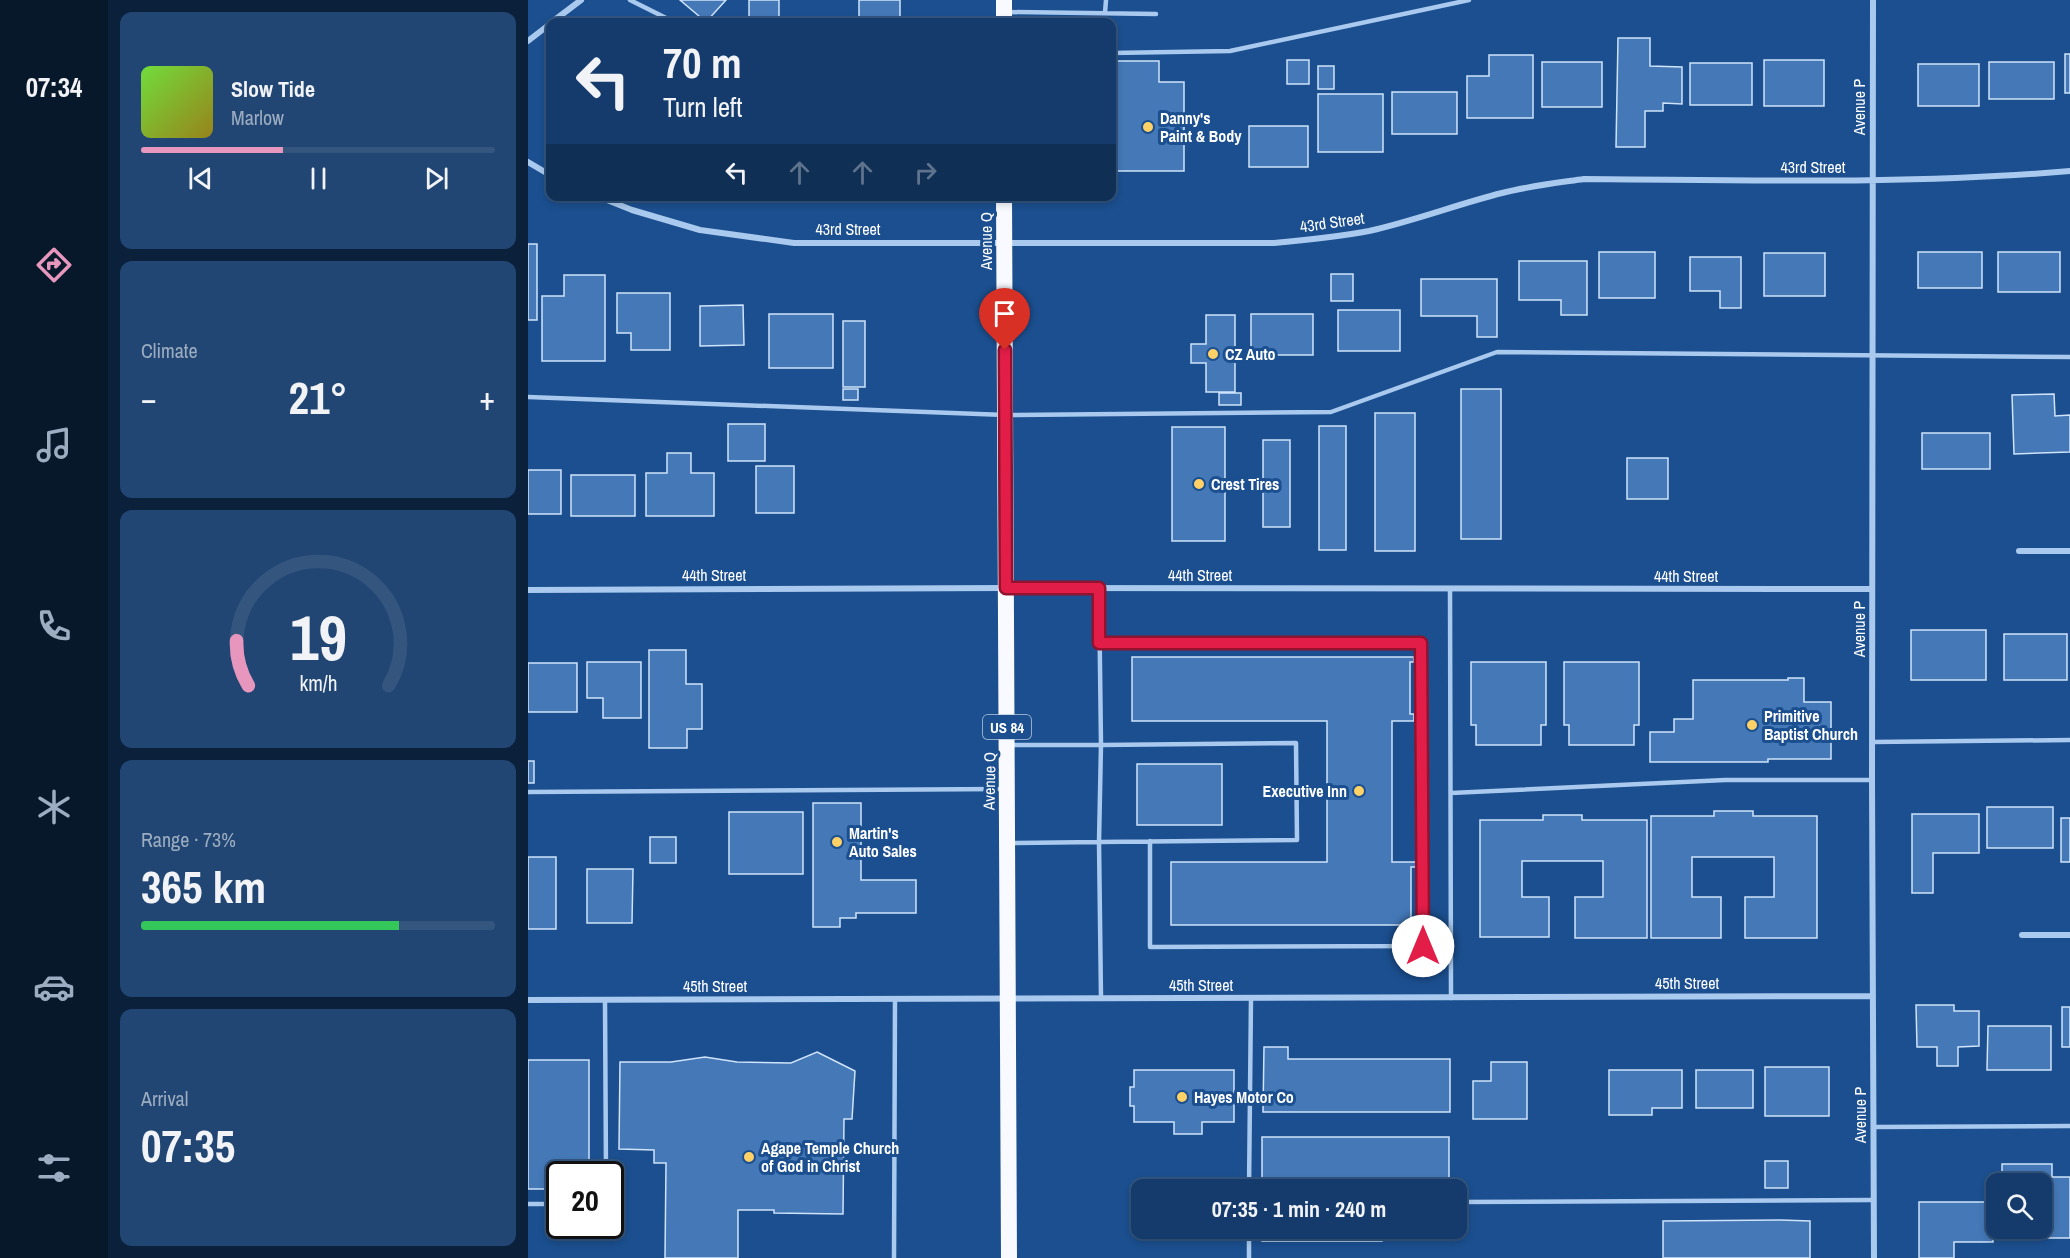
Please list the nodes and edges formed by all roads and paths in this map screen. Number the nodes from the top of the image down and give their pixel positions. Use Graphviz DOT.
graph roads {
  1 [pos="581,0"];
  2 [pos="630,0"];
  3 [pos="1106,0"];
  4 [pos="1469,0"];
  5 [pos="1873,0"];
  6 [pos="1004,12"];
  7 [pos="1105,13"];
  8 [pos="1156,14"];
  9 [pos="558,18"];
  10 [pos="666,18"];
  11 [pos="546,27"];
  12 [pos="528,41"];
  13 [pos="1116,53"];
  14 [pos="528,162"];
  15 [pos="2070,171"];
  16 [pos="546,173"];
  17 [pos="1872,180"];
  18 [pos="610,201"];
  19 [pos="1004,201"];
  20 [pos="1004,243"];
  21 [pos="1872,355"];
  22 [pos="2070,357"];
  23 [pos="528,397"];
  24 [pos="1005,415"];
  25 [pos="2019,551"];
  26 [pos="2070,551"];
  27 [pos="1006,588"];
  28 [pos="1099,588"];
  29 [pos="528,590"];
  30 [pos="1450,590"];
  31 [pos="1872,590"];
  32 [pos="1099,643"];
  33 [pos="2070,740"];
  34 [pos="1872,742"];
  35 [pos="1007,745"];
  36 [pos="1101,745"];
  37 [pos="1872,780"];
  38 [pos="1006,789"];
  39 [pos="528,792"];
  40 [pos="1451,793"];
  41 [pos="1150,841"];
  42 [pos="1099,842"];
  43 [pos="1007,843"];
  44 [pos="2022,935"];
  45 [pos="2070,935"];
  46 [pos="1873,996"];
  47 [pos="1007,998"];
  48 [pos="1101,998"];
  49 [pos="1251,998"];
  50 [pos="1451,998"];
  51 [pos="895,999"];
  52 [pos="528,1000"];
  53 [pos="605,1000"];
  54 [pos="2070,1126"];
  55 [pos="1874,1127"];
  56 [pos="606,1161"];
  57 [pos="1249,1179"];
  58 [pos="1874,1200"];
  59 [pos="1467,1202"];
  60 [pos="528,1204"];
  61 [pos="546,1204"];
  62 [pos="1249,1239"];
  63 [pos="894,1258"];
  64 [pos="1009,1258"];
  65 [pos="1249,1258"];
  66 [pos="1874,1258"];
  1 -- 9 [label="street"];
  2 -- 10 [label="lane"];
  3 -- 7 [label="lane"];
  4 -- 13 [label="lane"];
  5 -- 17 [label="street, Avenue P"];
  6 -- 7 [label="lane"];
  7 -- 8 [label="lane"];
  11 -- 12 [label="street"];
  14 -- 16 [label="street"];
  15 -- 17 [label="street, 43rd Street"];
  17 -- 20 [label="street, 43rd Street"];
  17 -- 21 [label="street, Avenue P"];
  18 -- 20 [label="street, 43rd Street"];
  19 -- 20 [label="highway, Avenue Q / US 84"];
  20 -- 24 [label="highway, Avenue Q / US 84"];
  21 -- 22 [label="lane"];
  21 -- 24 [label="lane"];
  21 -- 31 [label="street, Avenue P"];
  23 -- 24 [label="lane"];
  24 -- 27 [label="highway, Avenue Q / US 84"];
  25 -- 26 [label="street"];
  27 -- 28 [label="street, 44th Street"];
  27 -- 29 [label="street, 44th Street"];
  27 -- 35 [label="highway, Avenue Q / US 84"];
  28 -- 30 [label="street, 44th Street"];
  28 -- 32 [label="lane"];
  30 -- 31 [label="street, 44th Street"];
  30 -- 40 [label="lane"];
  31 -- 34 [label="street, Avenue P"];
  32 -- 36 [label="lane"];
  32 -- 41 [label="lane"];
  33 -- 34 [label="lane"];
  34 -- 37 [label="street, Avenue P"];
  35 -- 36 [label="lane"];
  35 -- 38 [label="highway, Avenue Q / US 84"];
  36 -- 41 [label="lane"];
  36 -- 42 [label="lane"];
  37 -- 40 [label="lane"];
  37 -- 46 [label="street, Avenue P"];
  38 -- 39 [label="lane"];
  38 -- 43 [label="highway, Avenue Q / US 84"];
  40 -- 50 [label="lane"];
  41 -- 42 [label="lane"];
  42 -- 43 [label="lane"];
  42 -- 48 [label="lane"];
  43 -- 47 [label="highway, Avenue Q / US 84"];
  44 -- 45 [label="street"];
  46 -- 50 [label="street, 45th Street"];
  46 -- 55 [label="street, Avenue P"];
  47 -- 48 [label="street, 45th Street"];
  47 -- 51 [label="street, 45th Street"];
  47 -- 64 [label="highway, Avenue Q / US 84"];
  48 -- 49 [label="street, 45th Street"];
  49 -- 50 [label="street, 45th Street"];
  49 -- 57 [label="lane"];
  51 -- 53 [label="street, 45th Street"];
  51 -- 63 [label="lane"];
  52 -- 53 [label="street, 45th Street"];
  53 -- 56 [label="lane"];
  54 -- 55 [label="lane"];
  55 -- 58 [label="street, Avenue P"];
  58 -- 59 [label="lane"];
  58 -- 66 [label="street, Avenue P"];
  60 -- 61 [label="lane"];
  62 -- 65 [label="lane"];
}
